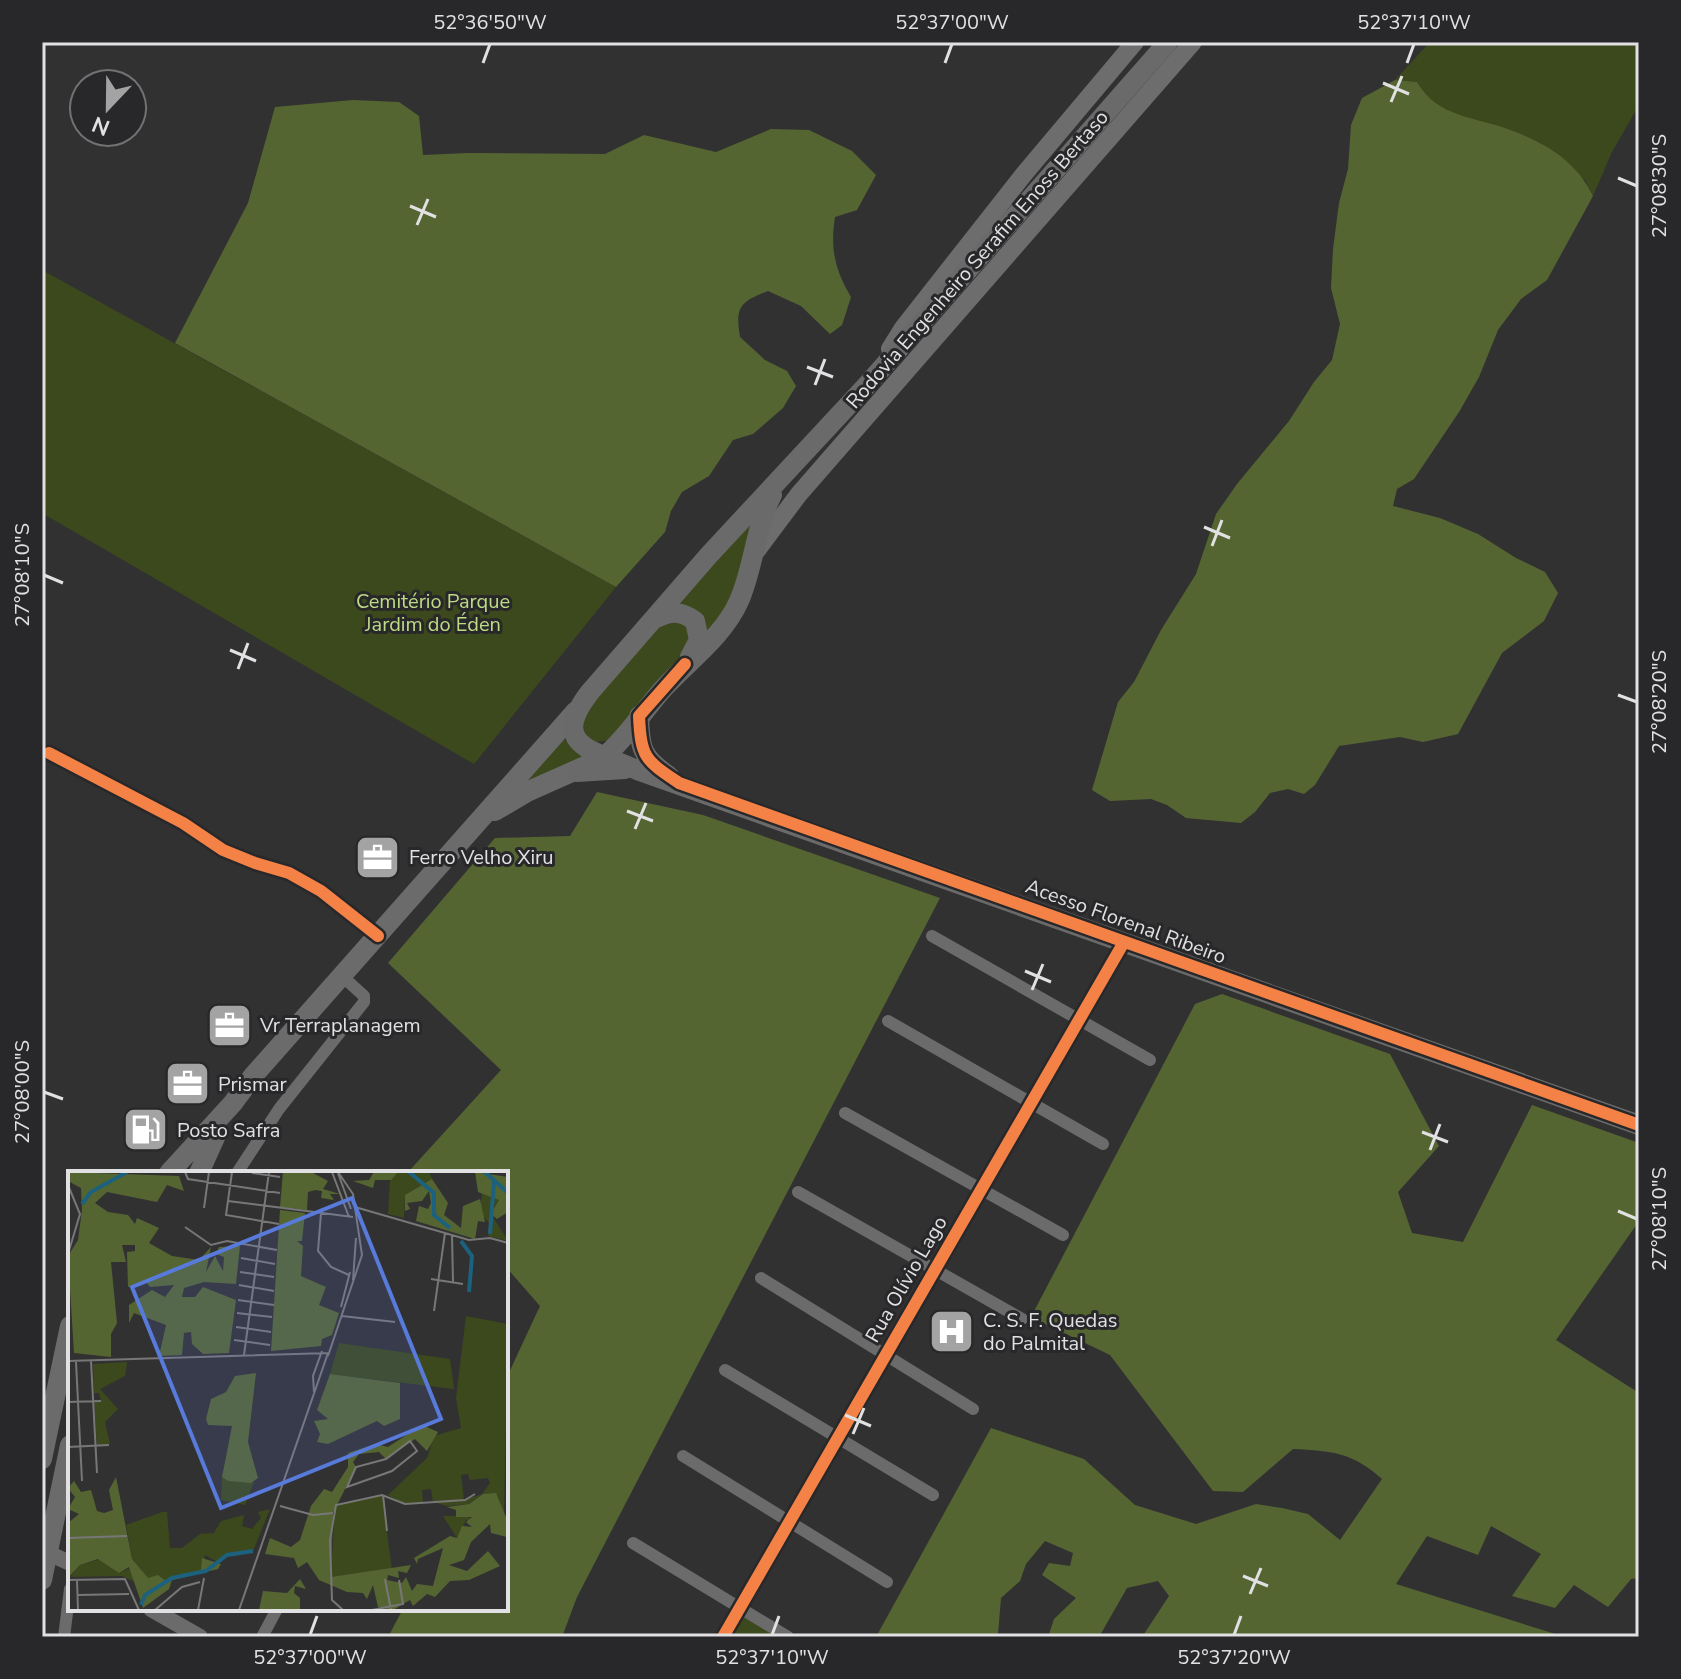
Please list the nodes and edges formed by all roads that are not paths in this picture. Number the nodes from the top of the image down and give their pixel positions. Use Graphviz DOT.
graph roads {
  1 [pos="1135,42"];
  2 [pos="1168,42"];
  3 [pos="1193,42"];
  4 [pos="867,385"];
  5 [pos="784,473"];
  6 [pos="753,560"];
  7 [pos="654,619"];
  8 [pos="685,664"];
  9 [pos="576,711"];
  10 [pos="639,716"];
  11 [pos="49,753"];
  12 [pos="605,756"];
  13 [pos="637,770"];
  14 [pos="577,772"];
  15 [pos="679,783"];
  16 [pos="472,827"];
  17 [pos="378,936"];
  18 [pos="932,936"];
  19 [pos="1124,942"];
  20 [pos="342,976"];
  21 [pos="1079,1019"];
  22 [pos="888,1021"];
  23 [pos="1150,1060"];
  24 [pos="1031,1102"];
  25 [pos="233,1103"];
  26 [pos="845,1113"];
  27 [pos="1639,1125"];
  28 [pos="1103,1144"];
  29 [pos="171,1171"];
  30 [pos="200,1171"];
  31 [pos="238,1171"];
  32 [pos="981,1189"];
  33 [pos="798,1192"];
  34 [pos="1063,1235"];
  35 [pos="934,1269"];
  36 [pos="761,1278"];
  37 [pos="1022,1319"];
  38 [pos="68,1332"];
  39 [pos="885,1355"];
  40 [pos="725,1370"];
  41 [pos="973,1409"];
  42 [pos="837,1438"];
  43 [pos="68,1455"];
  44 [pos="683,1456"];
  45 [pos="42,1459"];
  46 [pos="933,1495"];
  47 [pos="789,1522"];
  48 [pos="633,1543"];
  49 [pos="48,1553"];
  50 [pos="68,1562"];
  51 [pos="42,1580"];
  52 [pos="887,1582"];
  53 [pos="68,1605"];
  54 [pos="739,1608"];
  55 [pos="154,1611"];
  56 [pos="276,1611"];
  57 [pos="64,1637"];
  58 [pos="200,1637"];
  59 [pos="262,1637"];
  60 [pos="723,1637"];
  61 [pos="788,1637"];
  1 -- 4 [label="main road"];
  2 -- 4 [label="highway, Rodovia Engenheiro Serafim Enoss Bertaso"];
  3 -- 6 [label="main road"];
  4 -- 5 [label="highway, Rodovia Engenheiro Serafim Enoss Bertaso"];
  5 -- 6 [label="highway, Rodovia Engenheiro Serafim Enoss Bertaso"];
  5 -- 7 [label="highway, Rodovia Engenheiro Serafim Enoss Bertaso"];
  6 -- 8 [label="highway, Rodovia Engenheiro Serafim Enoss Bertaso"];
  7 -- 8 [label="highway"];
  7 -- 9 [label="highway, Rodovia Engenheiro Serafim Enoss Bertaso"];
  8 -- 10 [label="highway, Rodovia Engenheiro Serafim Enoss Bertaso"];
  9 -- 12 [label="highway, Acesso Florenal Ribeiro"];
  9 -- 16 [label="main road, Rodovia Engenheiro Serafim Enoss Bertaso"];
  10 -- 12 [label="highway, Rodovia Engenheiro Serafim Enoss Bertaso"];
  10 -- 15 [label="highway, Acesso Florenal Ribeiro"];
  11 -- 17 [label="street"];
  12 -- 13 [label="highway, Acesso Florenal Ribeiro"];
  12 -- 14 [label="main road, Rodovia Engenheiro Serafim Enoss Bertaso"];
  13 -- 14 [label="highway"];
  13 -- 15 [label="highway, Acesso Florenal Ribeiro"];
  14 -- 16 [label="main road, Rodovia Engenheiro Serafim Enoss Bertaso"];
  15 -- 19 [label="highway, Acesso Florenal Ribeiro"];
  16 -- 17 [label="main road, Rodovia Engenheiro Serafim Enoss Bertaso"];
  17 -- 20 [label="main road, Rodovia Engenheiro Serafim Enoss Bertaso"];
  18 -- 21 [label="street"];
  19 -- 21 [label="street, Rua Olívio Lago"];
  19 -- 27 [label="highway, Acesso Florenal Ribeiro"];
  20 -- 25 [label="main road, Rodovia Engenheiro Serafim Enoss Bertaso"];
  20 -- 31 [label="street"];
  21 -- 23 [label="street"];
  21 -- 24 [label="street, Rua Olívio Lago"];
  22 -- 24 [label="street"];
  24 -- 28 [label="street"];
  24 -- 32 [label="street, Rua Olívio Lago"];
  25 -- 29 [label="main road, Rodovia Engenheiro Serafim Enoss Bertaso"];
  25 -- 30 [label="main road, Rodovia Engenheiro Serafim Enoss Bertaso"];
  26 -- 32 [label="street"];
  32 -- 34 [label="street"];
  32 -- 35 [label="street, Rua Olívio Lago"];
  33 -- 35 [label="street"];
  35 -- 37 [label="street"];
  35 -- 39 [label="street, Rua Olívio Lago"];
  36 -- 39 [label="street"];
  38 -- 45 [label="main road"];
  39 -- 41 [label="street"];
  39 -- 42 [label="street, Rua Olívio Lago"];
  40 -- 42 [label="street"];
  42 -- 46 [label="street"];
  42 -- 47 [label="street, Rua Olívio Lago"];
  43 -- 49 [label="main road"];
  44 -- 47 [label="street"];
  47 -- 52 [label="street"];
  47 -- 54 [label="street, Rua Olívio Lago"];
  48 -- 54 [label="street"];
  49 -- 50 [label="street"];
  49 -- 51 [label="main road"];
  53 -- 57 [label="street"];
  54 -- 60 [label="street, Rua Olívio Lago"];
  54 -- 61 [label="street"];
  55 -- 58 [label="street"];
  56 -- 59 [label="street"];
}
